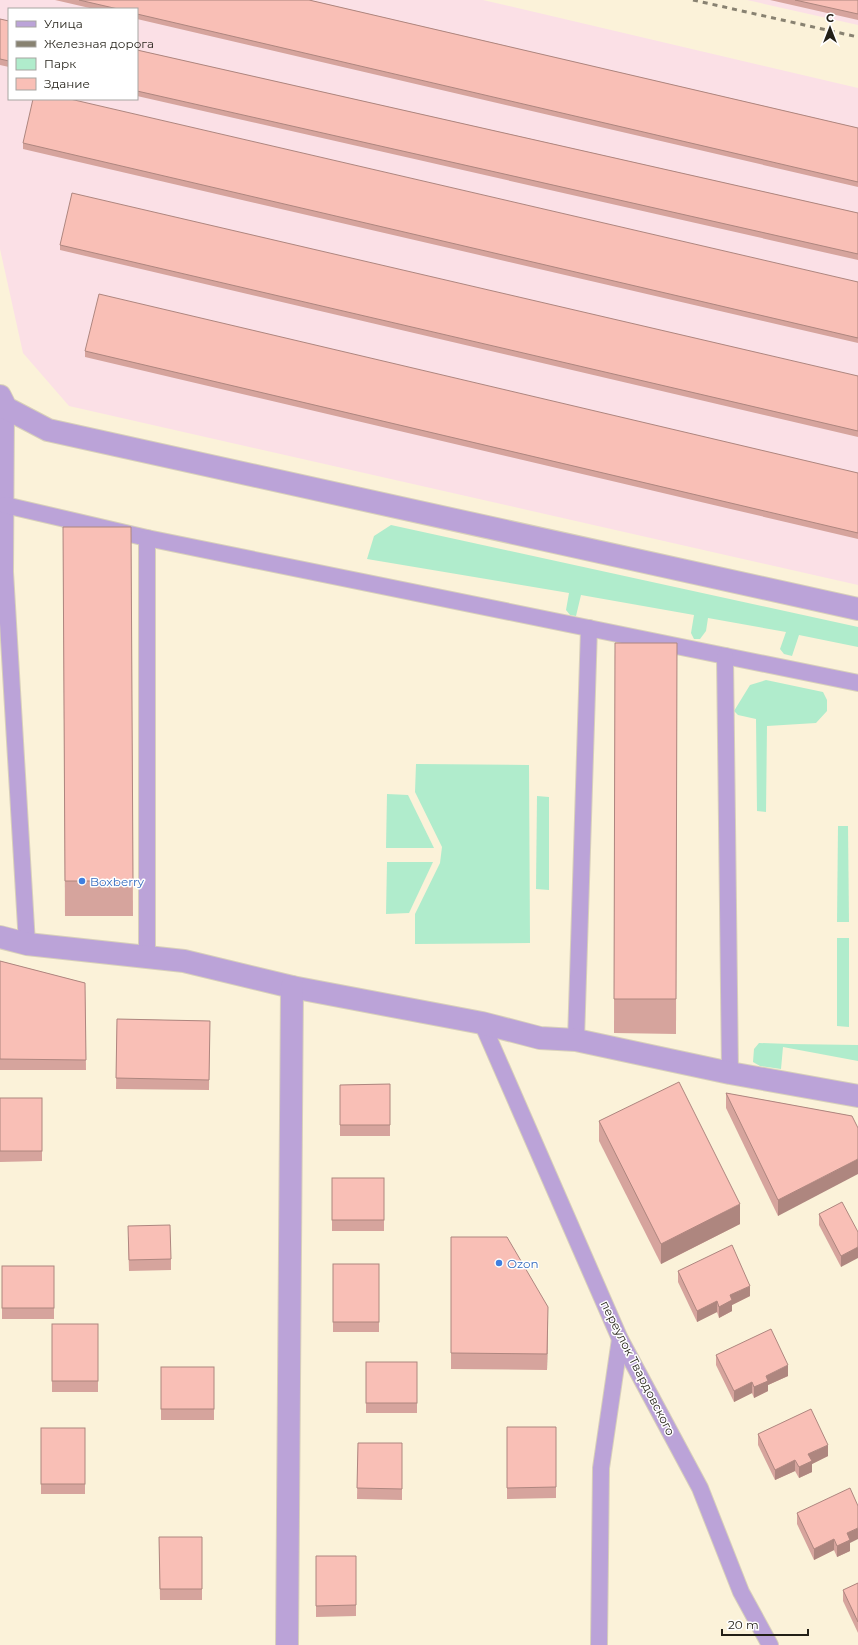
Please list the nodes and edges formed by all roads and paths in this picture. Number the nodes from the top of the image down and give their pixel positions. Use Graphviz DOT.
graph roads {
  1 [pos="3,402"];
  2 [pos="5,505"];
  3 [pos="147,538"];
  4 [pos="858,609"];
  5 [pos="589,628"];
  6 [pos="725,656"];
  7 [pos="858,683"];
  8 [pos="0,937"];
  9 [pos="27,944"];
  10 [pos="147,958"];
  11 [pos="292,988"];
  12 [pos="482,1023"];
  13 [pos="576,1040"];
  14 [pos="730,1073"];
  15 [pos="855,1100"];
  16 [pos="620,1339"];
  17 [pos="287,1645"];
  18 [pos="599,1645"];
  19 [pos="770,1645"];
  1 -- 2 [label="lane"];
  1 -- 4 [label="street"];
  2 -- 3 [label="lane"];
  2 -- 9 [label="lane"];
  3 -- 5 [label="lane"];
  3 -- 10 [label="lane"];
  5 -- 6 [label="lane"];
  5 -- 13 [label="lane"];
  6 -- 7 [label="lane"];
  6 -- 14 [label="lane"];
  8 -- 9 [label="street"];
  9 -- 10 [label="street"];
  10 -- 11 [label="street"];
  11 -- 12 [label="street"];
  11 -- 17 [label="street"];
  12 -- 13 [label="street"];
  12 -- 16 [label="lane, переулок Твардовского"];
  13 -- 14 [label="street"];
  14 -- 15 [label="street"];
  16 -- 18 [label="lane"];
  16 -- 19 [label="lane, переулок Твардовского"];
}
